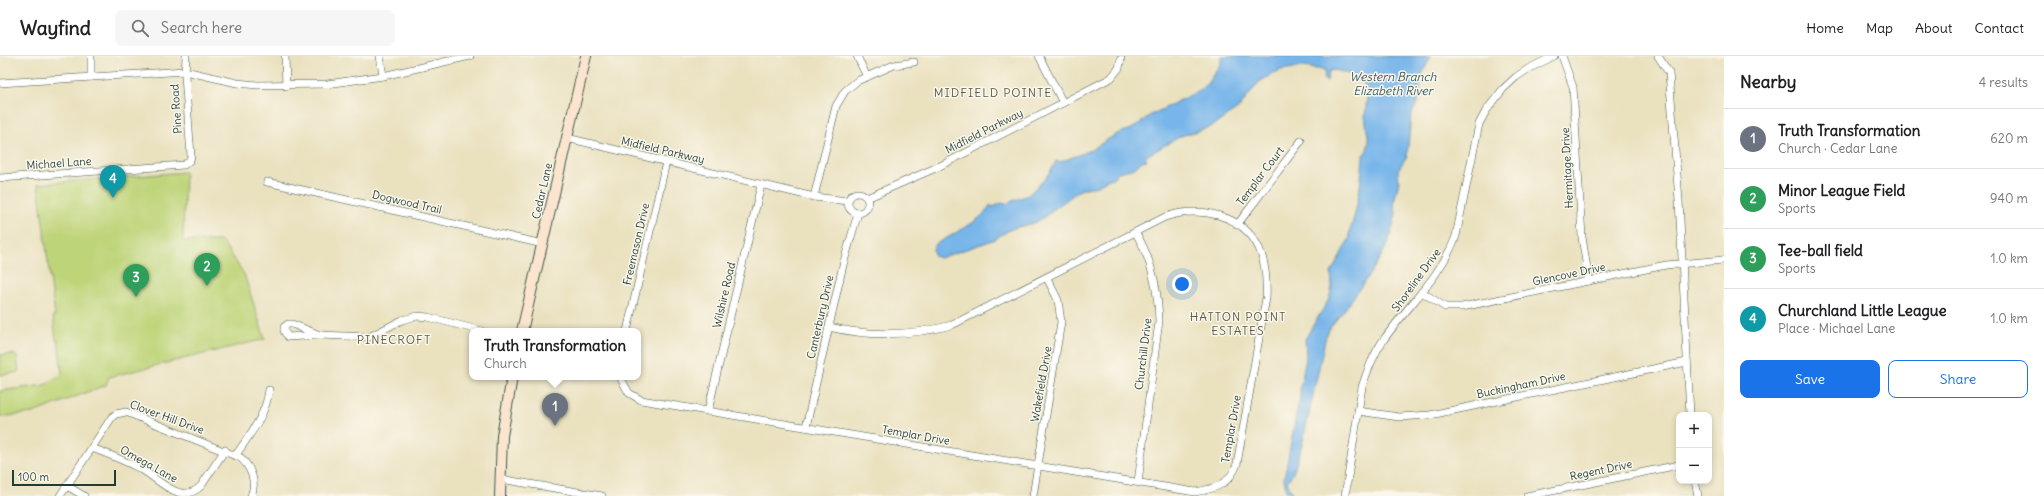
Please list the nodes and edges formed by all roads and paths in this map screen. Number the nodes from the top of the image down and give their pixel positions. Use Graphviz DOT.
graph roads {
  1 [pos="91,56"];
  2 [pos="186,56"];
  3 [pos="285,56"];
  4 [pos="380,56"];
  5 [pos="470,56"];
  6 [pos="586,56"];
  7 [pos="857,56"];
  8 [pos="1039,56"];
  9 [pos="1554,56"];
  10 [pos="1562,56"];
  11 [pos="1658,56"];
  12 [pos="1121,59"];
  13 [pos="914,62"];
  14 [pos="185,71"];
  15 [pos="383,76"];
  16 [pos="91,77"];
  17 [pos="867,77"];
  18 [pos="0,83"];
  19 [pos="286,86"];
  20 [pos="1063,103"];
  21 [pos="567,138"];
  22 [pos="1301,141"];
  23 [pos="190,160"];
  24 [pos="666,162"];
  25 [pos="0,178"];
  26 [pos="267,182"];
  27 [pos="761,185"];
  28 [pos="814,197"];
  29 [pos="867,198"];
  30 [pos="848,201"];
  31 [pos="858,213"];
  32 [pos="1237,225"];
  33 [pos="1136,233"];
  34 [pos="542,244"];
  35 [pos="1724,260"];
  36 [pos="1682,263"];
  37 [pos="1047,278"];
  38 [pos="1589,280"];
  39 [pos="1422,292"];
  40 [pos="829,327"];
  41 [pos="470,328"];
  42 [pos="523,328"];
  43 [pos="628,328"];
  44 [pos="320,335"];
  45 [pos="1687,362"];
  46 [pos="511,380"];
  47 [pos="622,380"];
  48 [pos="269,390"];
  49 [pos="708,411"];
  50 [pos="1358,411"];
  51 [pos="1690,412"];
  52 [pos="806,428"];
  53 [pos="92,448"];
  54 [pos="225,450"];
  55 [pos="236,455"];
  56 [pos="1038,466"];
  57 [pos="1676,466"];
  58 [pos="500,479"];
  59 [pos="1138,482"];
  60 [pos="1696,484"];
  61 [pos="67,486"];
  62 [pos="60,496"];
  63 [pos="84,496"];
  64 [pos="250,496"];
  65 [pos="500,496"];
  66 [pos="602,496"];
  67 [pos="1033,496"];
  68 [pos="1344,496"];
  69 [pos="1527,496"];
  70 [pos="1698,496"];
  1 -- 16 [label="street"];
  2 -- 14 [label="street, Pine Road"];
  3 -- 19 [label="street"];
  4 -- 15 [label="street"];
  5 -- 15 [label="street"];
  6 -- 21 [label="main road, Cedar Lane"];
  7 -- 17 [label="street"];
  8 -- 20 [label="street"];
  9 -- 39 [label="street, Shoreline Drive"];
  10 -- 38 [label="street, Hermitage Drive"];
  11 -- 36 [label="street"];
  12 -- 20 [label="street, Midfield Parkway"];
  13 -- 17 [label="street"];
  14 -- 16 [label="street"];
  14 -- 19 [label="street"];
  14 -- 23 [label="street, Pine Road"];
  15 -- 19 [label="street"];
  16 -- 18 [label="street"];
  17 -- 28 [label="street"];
  20 -- 29 [label="street, Midfield Parkway"];
  21 -- 24 [label="street, Midfield Parkway"];
  21 -- 34 [label="main road, Cedar Lane"];
  22 -- 32 [label="street, Templar Court"];
  23 -- 25 [label="street, Michael Lane"];
  24 -- 27 [label="street, Midfield Parkway"];
  24 -- 43 [label="street, Freemason Drive"];
  26 -- 34 [label="street, Dogwood Trail"];
  27 -- 28 [label="street, Midfield Parkway"];
  27 -- 49 [label="street, Wilshire Road"];
  28 -- 30 [label="street, Midfield Parkway"];
  29 -- 30 [label="street"];
  29 -- 31 [label="street"];
  30 -- 31 [label="street"];
  31 -- 40 [label="street, Canterbury Drive"];
  32 -- 33 [label="street, Templar Drive"];
  32 -- 59 [label="street, Templar Drive"];
  33 -- 37 [label="street, Templar Drive"];
  33 -- 59 [label="street, Churchill Drive"];
  34 -- 42 [label="main road, Cedar Lane"];
  35 -- 36 [label="street, Glencove Drive"];
  36 -- 38 [label="street, Glencove Drive"];
  36 -- 45 [label="street"];
  37 -- 40 [label="street, Templar Drive"];
  37 -- 56 [label="street, Wakefield Drive"];
  38 -- 39 [label="street, Glencove Drive"];
  39 -- 50 [label="street, Shoreline Drive"];
  40 -- 52 [label="street, Canterbury Drive"];
  41 -- 44 [label="street"];
  45 -- 50 [label="street, Buckingham Drive"];
  45 -- 51 [label="street"];
  46 -- 58 [label="main road"];
  47 -- 49 [label="street, Templar Drive"];
  48 -- 55 [label="street"];
  49 -- 52 [label="street, Templar Drive"];
  50 -- 68 [label="street, Shoreline Drive"];
  52 -- 56 [label="street, Templar Drive"];
  53 -- 54 [label="street, Clover Hill Drive"];
  53 -- 54 [label="street, Omega Lane"];
  53 -- 61 [label="street, Clover Hill Drive"];
  54 -- 55 [label="street, Clover Hill Drive"];
  55 -- 64 [label="street, Clover Hill Drive"];
  56 -- 59 [label="street, Templar Drive"];
  56 -- 67 [label="street, Wakefield Drive"];
  57 -- 69 [label="street, Regent Drive"];
  58 -- 65 [label="main road"];
  58 -- 66 [label="street"];
  60 -- 70 [label="street"];
  61 -- 62 [label="street, Clover Hill Drive"];
  61 -- 63 [label="street"];
}
